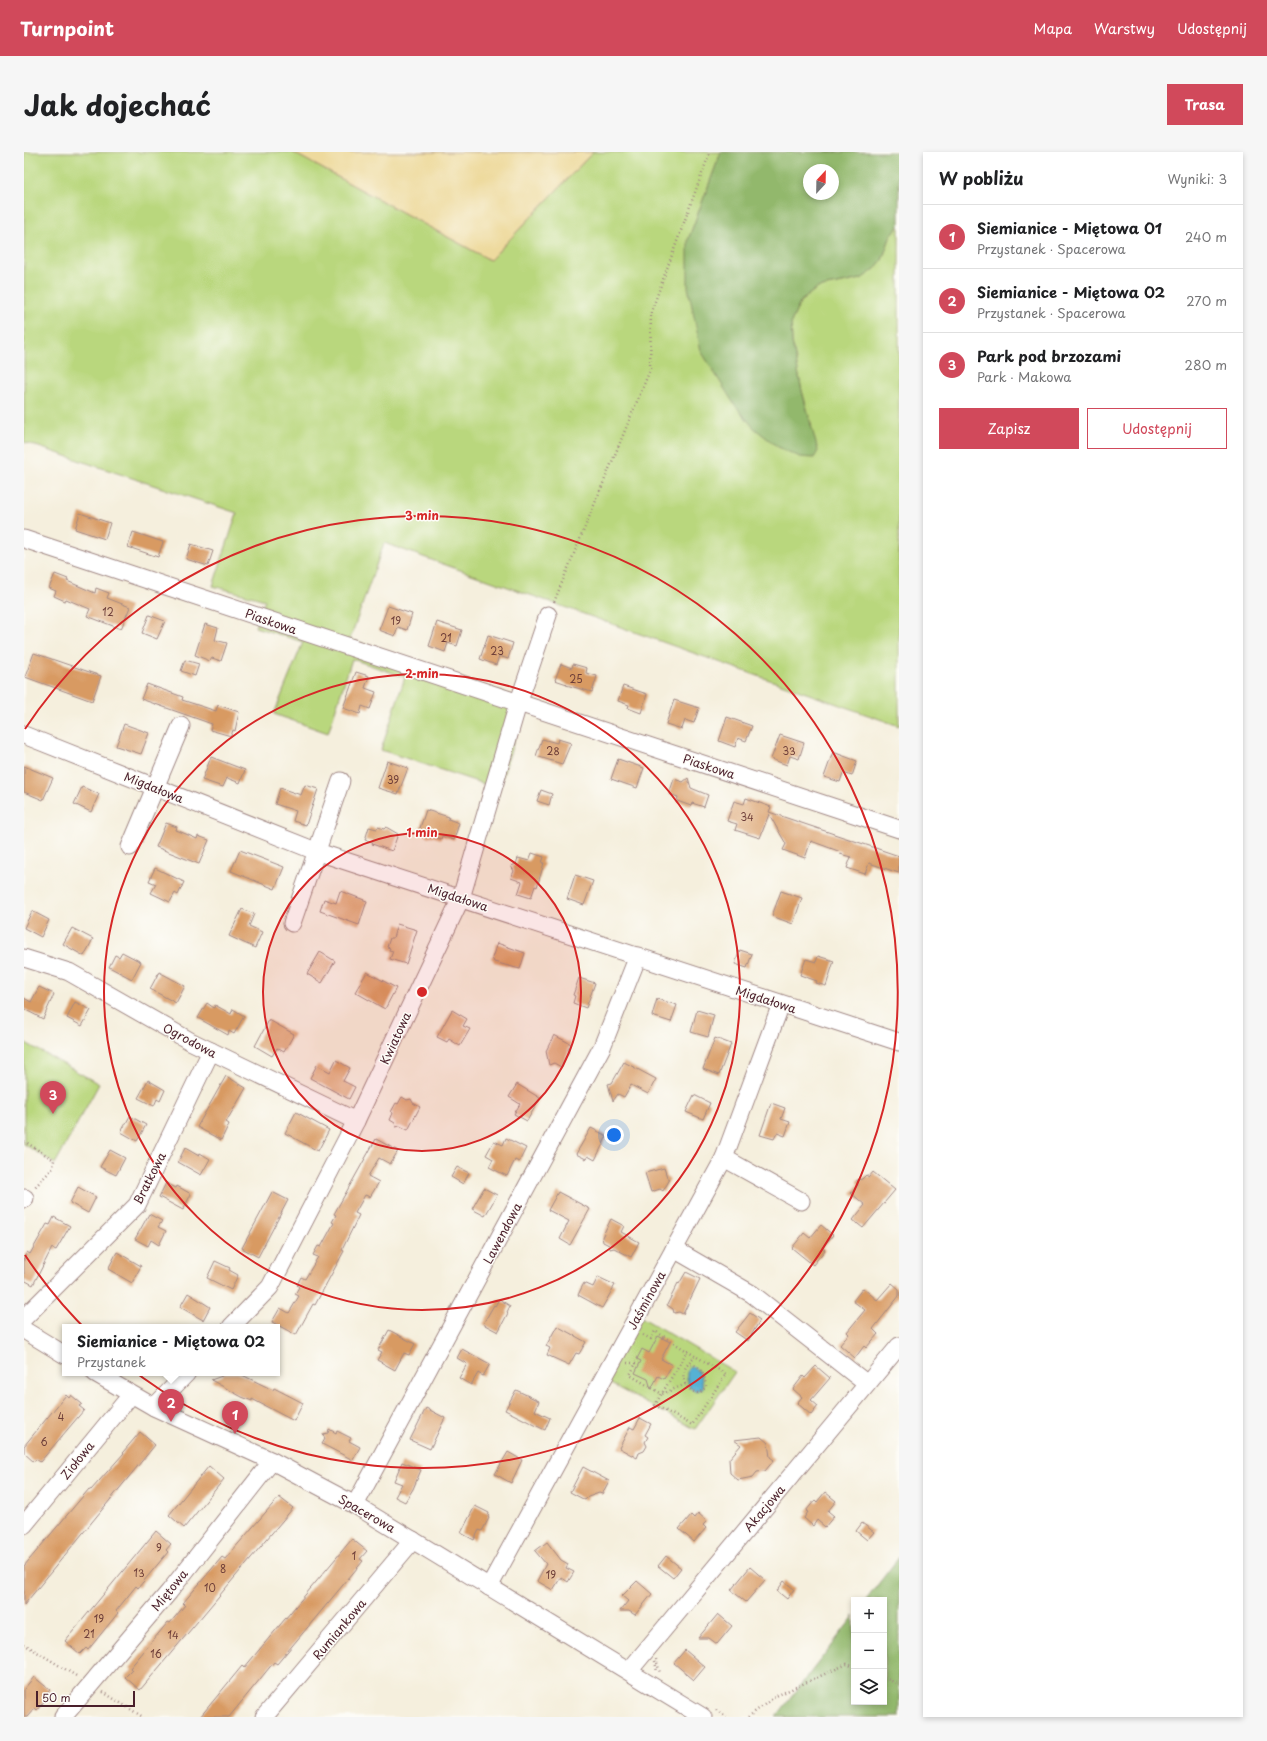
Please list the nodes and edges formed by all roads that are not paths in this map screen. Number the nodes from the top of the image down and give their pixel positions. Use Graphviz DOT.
graph roads {
  1 [pos="24,539"];
  2 [pos="548,615"];
  3 [pos="518,704"];
  4 [pos="181,726"];
  5 [pos="24,735"];
  6 [pos="340,781"];
  7 [pos="155,788"];
  8 [pos="899,829"];
  9 [pos="130,847"];
  10 [pos="317,851"];
  11 [pos="461,898"];
  12 [pos="292,923"];
  13 [pos="638,956"];
  14 [pos="24,958"];
  15 [pos="781,1004"];
  16 [pos="899,1042"];
  17 [pos="211,1051"];
  18 [pos="356,1121"];
  19 [pos="724,1158"];
  20 [pos="801,1201"];
  21 [pos="674,1249"];
  22 [pos="24,1318"];
  23 [pos="234,1324"];
  24 [pos="24,1330"];
  25 [pos="899,1346"];
  26 [pos="62,1353"];
  27 [pos="100,1376"];
  28 [pos="184,1376"];
  29 [pos="867,1384"];
  30 [pos="131,1395"];
  31 [pos="154,1407"];
  32 [pos="272,1461"];
  33 [pos="355,1505"];
  34 [pos="24,1525"];
  35 [pos="413,1540"];
  36 [pos="489,1587"];
  37 [pos="629,1671"];
  38 [pos="63,1717"];
  39 [pos="264,1717"];
  40 [pos="703,1717"];
  1 -- 3 [label="street, Piaskowa"];
  2 -- 3 [label="street"];
  3 -- 8 [label="street, Piaskowa"];
  3 -- 11 [label="street, Kwiatowa"];
  4 -- 7 [label="street"];
  5 -- 7 [label="street, Migdałowa"];
  6 -- 10 [label="street"];
  7 -- 9 [label="street"];
  7 -- 10 [label="street, Migdałowa"];
  10 -- 11 [label="street, Migdałowa"];
  10 -- 12 [label="street"];
  11 -- 13 [label="street, Migdałowa"];
  11 -- 18 [label="street, Kwiatowa"];
  13 -- 15 [label="street, Migdałowa"];
  13 -- 33 [label="street, Lawendowa"];
  14 -- 17 [label="street, Ogrodowa"];
  15 -- 16 [label="street, Migdałowa"];
  15 -- 19 [label="street, Jaśminowa"];
  17 -- 18 [label="street, Ogrodowa"];
  17 -- 22 [label="street, Bratkowa"];
  18 -- 23 [label="street, Kwiatowa"];
  19 -- 20 [label="street"];
  19 -- 21 [label="street, Jaśminowa"];
  21 -- 29 [label="street"];
  21 -- 36 [label="street, Jaśminowa"];
  24 -- 26 [label="street"];
  25 -- 29 [label="street, Akacjowa"];
  27 -- 30 [label="street, Spacerowa"];
  28 -- 31 [label="street"];
  29 -- 37 [label="street, Akacjowa"];
  30 -- 31 [label="street, Spacerowa"];
  30 -- 34 [label="street, Ziołowa"];
  31 -- 32 [label="street, Spacerowa"];
  32 -- 33 [label="street, Spacerowa"];
  32 -- 38 [label="street, Miętowa"];
  33 -- 35 [label="street, Spacerowa"];
  35 -- 36 [label="street, Spacerowa"];
  35 -- 39 [label="street, Rumiankowa"];
  36 -- 37 [label="street, Spacerowa"];
  37 -- 40 [label="street, Spacerowa"];
}
